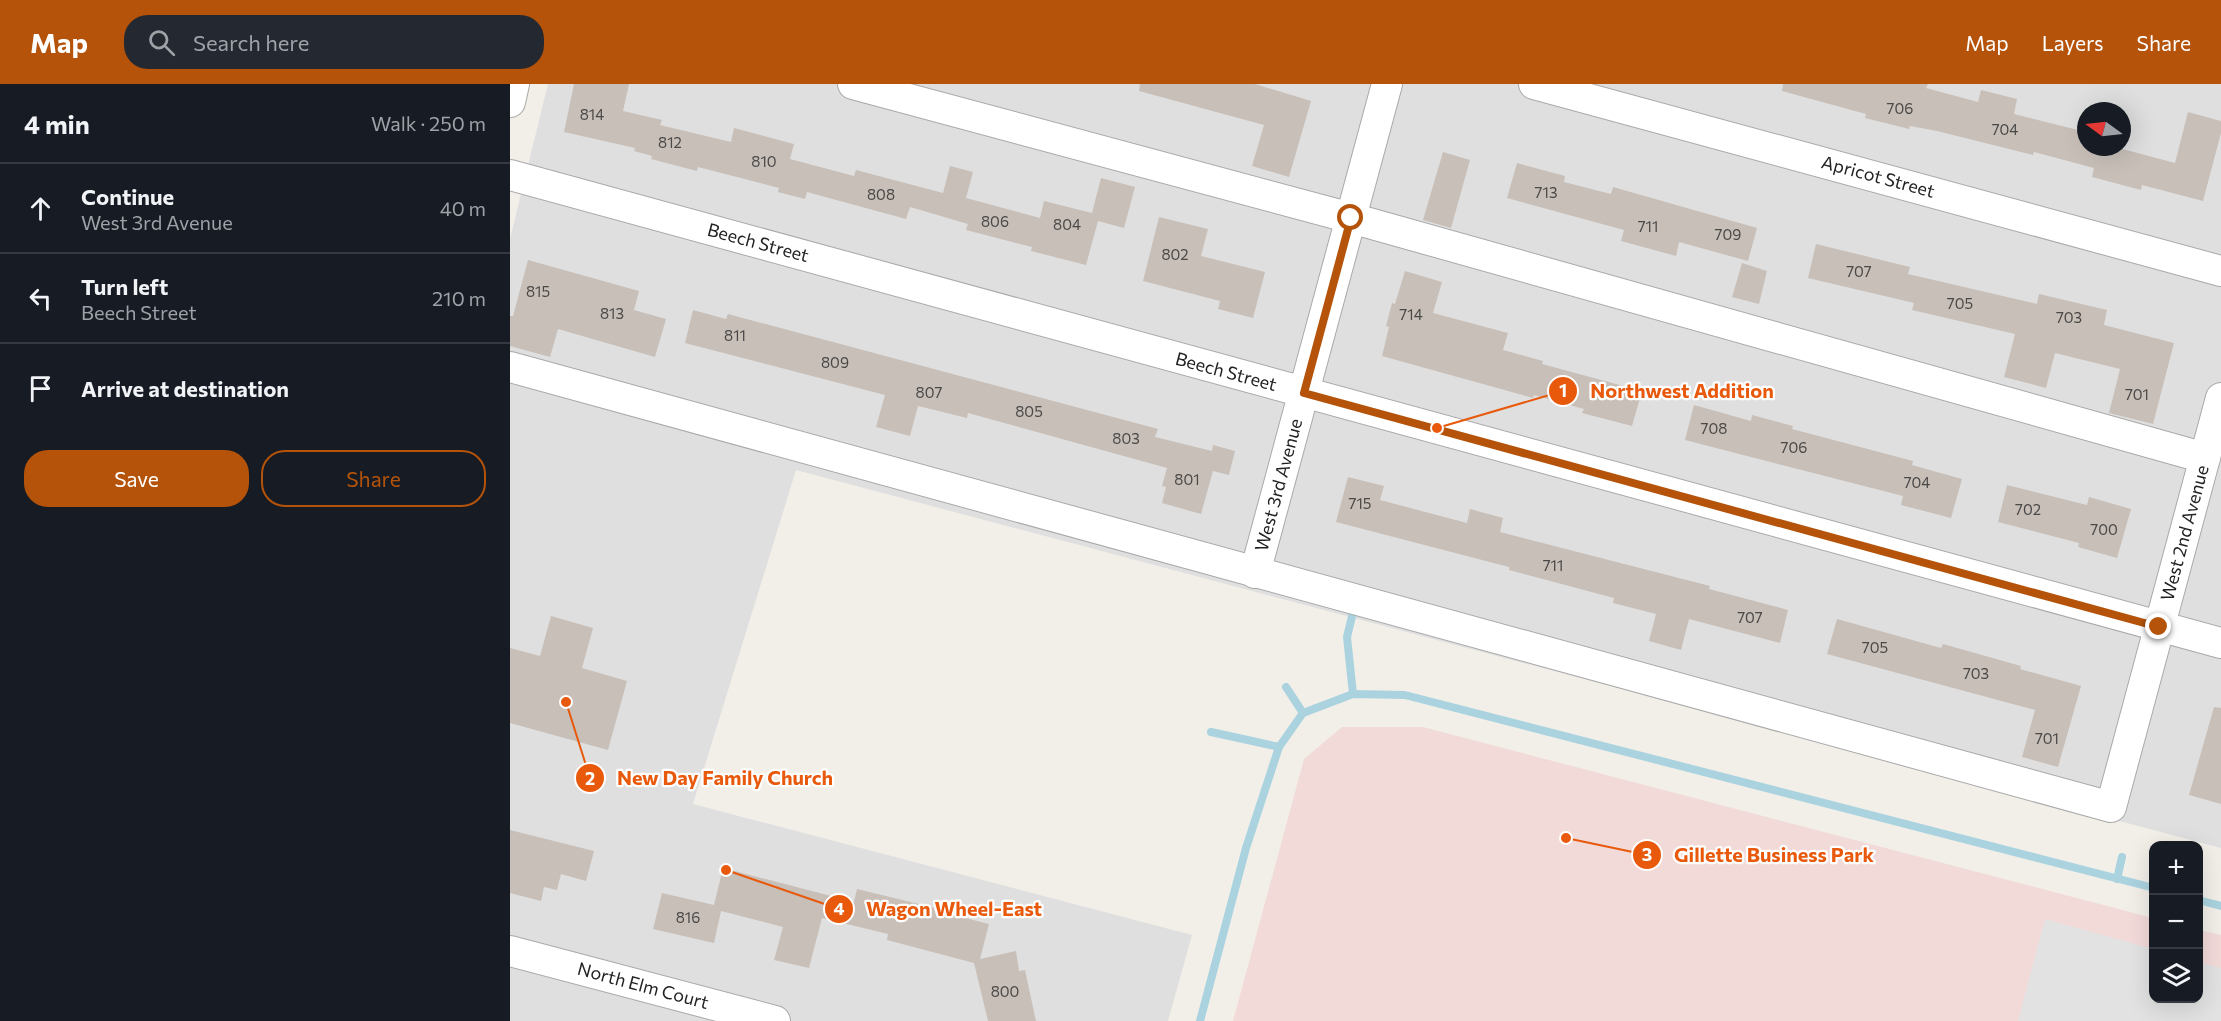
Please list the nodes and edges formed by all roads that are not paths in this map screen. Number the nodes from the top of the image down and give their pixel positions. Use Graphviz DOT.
graph roads {
  1 [pos="514,84"];
  2 [pos="853,84"];
  3 [pos="1387,84"];
  4 [pos="1534,84"];
  5 [pos="510,102"];
  6 [pos="510,176"];
  7 [pos="1351,218"];
  8 [pos="2221,271"];
  9 [pos="510,367"];
  10 [pos="1304,393"];
  11 [pos="2221,398"];
  12 [pos="2205,458"];
  13 [pos="1255,573"];
  14 [pos="2159,627"];
  15 [pos="2221,643"];
  16 [pos="510,951"];
  17 [pos="775,1021"];
  1 -- 5 [label="street"];
  2 -- 7 [label="street"];
  3 -- 7 [label="street, West 3rd Avenue"];
  4 -- 8 [label="street, Apricot Street"];
  6 -- 10 [label="street, Beech Street"];
  7 -- 10 [label="street, West 3rd Avenue"];
  7 -- 12 [label="street"];
  9 -- 13 [label="street"];
  10 -- 13 [label="street, West 3rd Avenue"];
  10 -- 14 [label="street, Beech Street"];
  11 -- 12 [label="street, West 2nd Avenue"];
  12 -- 14 [label="street, West 2nd Avenue"];
  13 -- 14 [label="street, West 2nd Avenue"];
  14 -- 15 [label="street, Beech Street"];
  16 -- 17 [label="street, North Elm Court"];
}
